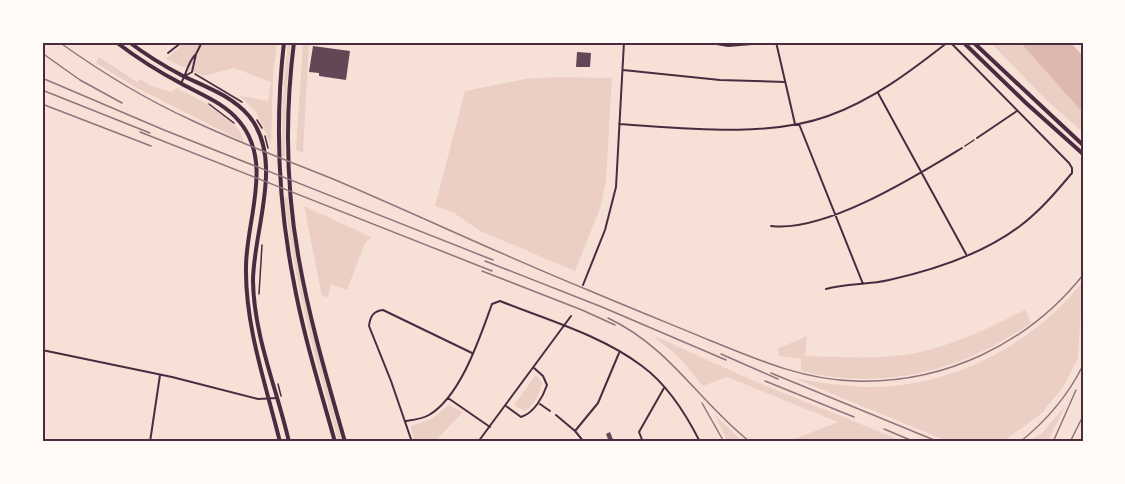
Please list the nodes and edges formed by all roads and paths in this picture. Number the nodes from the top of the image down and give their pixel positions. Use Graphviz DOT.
graph roads {
  1 [pos="116,42"];
  2 [pos="129,42"];
  3 [pos="182,42"];
  4 [pos="202,42"];
  5 [pos="284,42"];
  6 [pos="294,42"];
  7 [pos="624,42"];
  8 [pos="705,42"];
  9 [pos="775,42"];
  10 [pos="949,42"];
  11 [pos="963,42"];
  12 [pos="973,42"];
  13 [pos="168,53"];
  14 [pos="196,54"];
  15 [pos="623,70"];
  16 [pos="185,76"];
  17 [pos="785,82"];
  18 [pos="181,83"];
  19 [pos="878,93"];
  20 [pos="208,103"];
  21 [pos="1017,111"];
  22 [pos="619,124"];
  23 [pos="795,124"];
  24 [pos="800,124"];
  25 [pos="236,125"];
  26 [pos="977,138"];
  27 [pos="1083,145"];
  28 [pos="962,148"];
  29 [pos="1083,154"];
  30 [pos="921,173"];
  31 [pos="836,214"];
  32 [pos="771,226"];
  33 [pos="967,255"];
  34 [pos="863,284"];
  35 [pos="583,285"];
  36 [pos="826,290"];
  37 [pos="571,316"];
  38 [pos="564,327"];
  39 [pos="42,350"];
  40 [pos="620,352"];
  41 [pos="472,353"];
  42 [pos="534,368"];
  43 [pos="160,375"];
  44 [pos="664,388"];
  45 [pos="447,397"];
  46 [pos="278,398"];
  47 [pos="270,399"];
  48 [pos="538,403"];
  49 [pos="506,406"];
  50 [pos="550,411"];
  51 [pos="556,415"];
  52 [pos="406,421"];
  53 [pos="490,427"];
  54 [pos="575,431"];
  55 [pos="150,442"];
  56 [pos="280,442"];
  57 [pos="289,442"];
  58 [pos="335,442"];
  59 [pos="345,442"];
  60 [pos="412,442"];
  61 [pos="478,442"];
  62 [pos="584,442"];
  63 [pos="643,442"];
  64 [pos="700,442"];
  1 -- 18 [label="main road"];
  2 -- 16 [label="main road"];
  3 -- 13 [label="street"];
  4 -- 14 [label="street"];
  5 -- 58 [label="main road"];
  6 -- 59 [label="main road"];
  7 -- 15 [label="street"];
  8 -- 9 [label="street"];
  9 -- 17 [label="street"];
  10 -- 19 [label="street"];
  10 -- 21 [label="street"];
  11 -- 29 [label="main road"];
  12 -- 27 [label="main road"];
  14 -- 16 [label="street"];
  14 -- 16 [label="street"];
  15 -- 17 [label="street"];
  15 -- 22 [label="street"];
  16 -- 18 [label="street"];
  16 -- 46 [label="main road"];
  17 -- 23 [label="street"];
  18 -- 47 [label="main road"];
  19 -- 24 [label="street"];
  19 -- 30 [label="street"];
  20 -- 25 [label="path"];
  21 -- 26 [label="street"];
  21 -- 33 [label="street"];
  22 -- 23 [label="street"];
  22 -- 35 [label="street"];
  23 -- 24 [label="street"];
  24 -- 31 [label="street"];
  26 -- 28 [label="path"];
  28 -- 30 [label="street"];
  30 -- 31 [label="street"];
  30 -- 33 [label="street"];
  31 -- 32 [label="street"];
  31 -- 34 [label="street"];
  33 -- 34 [label="street"];
  34 -- 36 [label="street"];
  37 -- 38 [label="street"];
  38 -- 40 [label="street"];
  38 -- 41 [label="street"];
  38 -- 42 [label="street"];
  39 -- 43 [label="street"];
  40 -- 44 [label="street"];
  40 -- 54 [label="street"];
  41 -- 45 [label="street"];
  41 -- 52 [label="street"];
  42 -- 48 [label="street"];
  42 -- 49 [label="street"];
  43 -- 47 [label="street"];
  43 -- 55 [label="street"];
  44 -- 63 [label="street"];
  44 -- 64 [label="street"];
  45 -- 52 [label="street"];
  45 -- 53 [label="street"];
  46 -- 47 [label="street"];
  46 -- 57 [label="main road"];
  47 -- 56 [label="main road"];
  48 -- 49 [label="street"];
  48 -- 50 [label="street"];
  49 -- 53 [label="street"];
  51 -- 54 [label="street"];
  52 -- 60 [label="street"];
  53 -- 61 [label="street"];
  54 -- 62 [label="street"];
}
